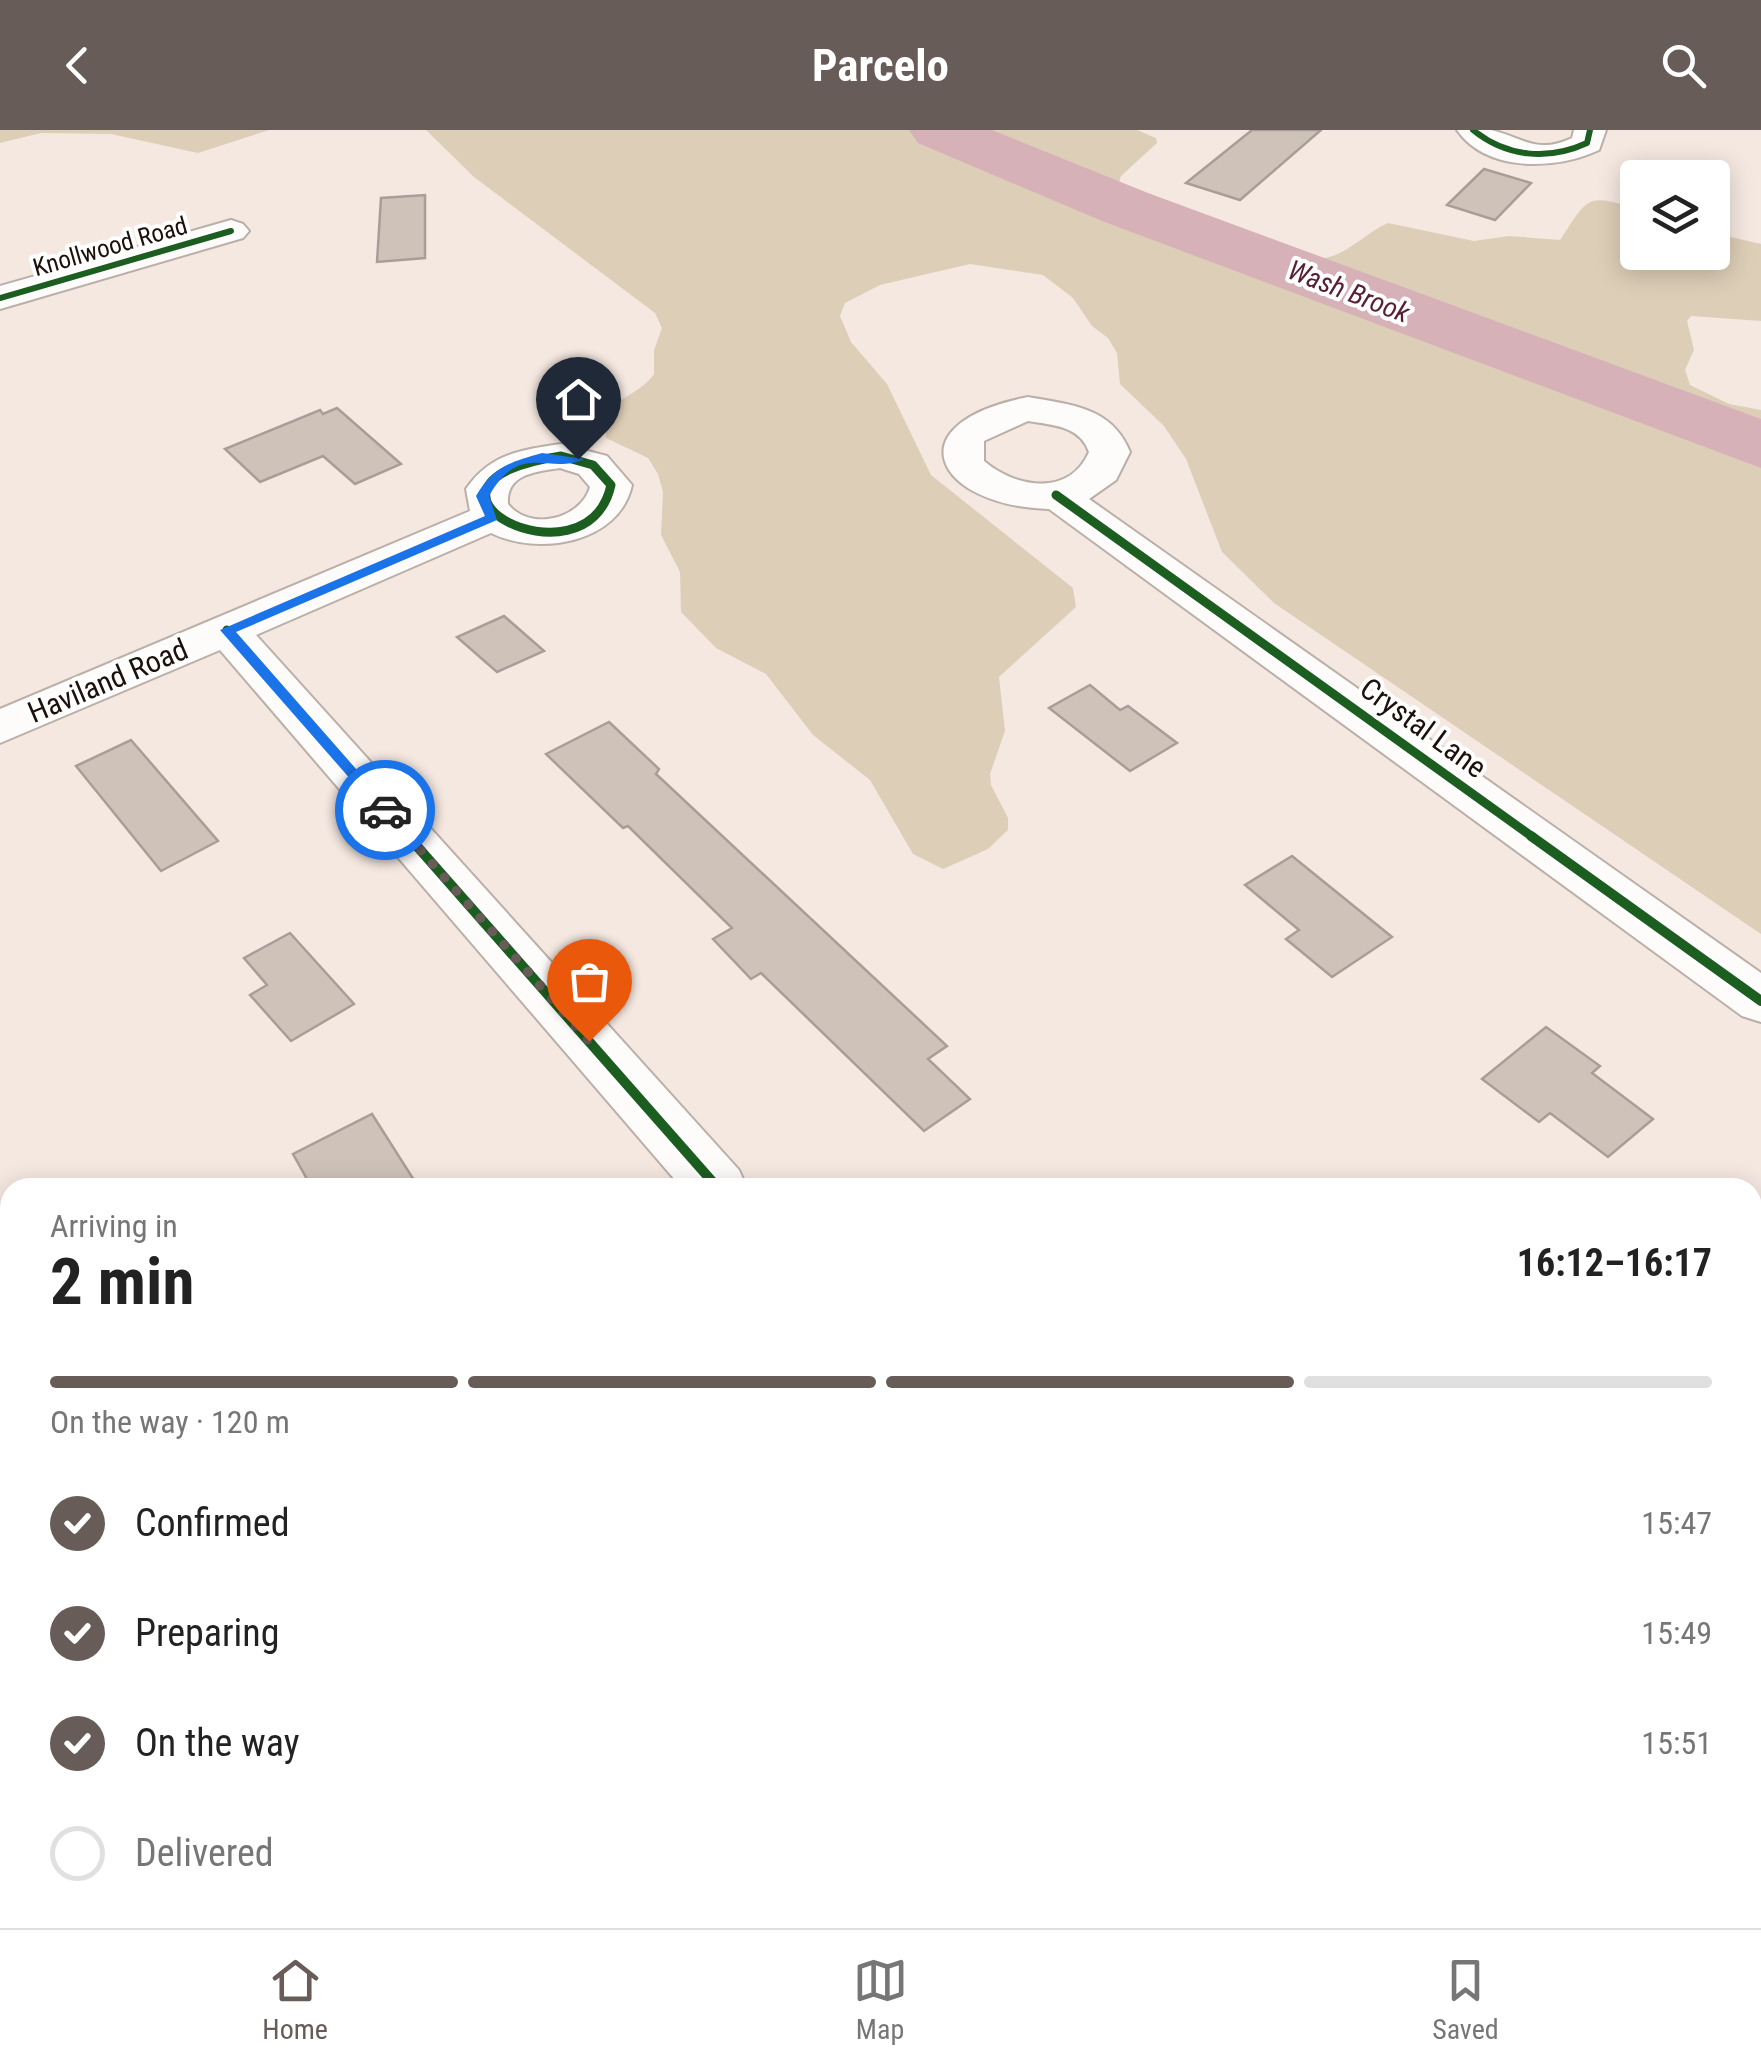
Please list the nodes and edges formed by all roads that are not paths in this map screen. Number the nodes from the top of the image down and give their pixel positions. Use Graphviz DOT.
graph roads {
  1 [pos="1472,130"];
  2 [pos="1590,130"];
  3 [pos="232,231"];
  4 [pos="0,298"];
  5 [pos="1056,495"];
  6 [pos="492,517"];
  7 [pos="227,630"];
  8 [pos="0,728"];
  9 [pos="1761,1001"];
  10 [pos="709,1178"];
  1 -- 2 [label="street"];
  3 -- 4 [label="street, Knollwood Road"];
  5 -- 9 [label="street, Crystal Lane"];
  6 -- 7 [label="street, Haviland Road"];
  7 -- 8 [label="street, Haviland Road"];
  7 -- 10 [label="street"];
}
